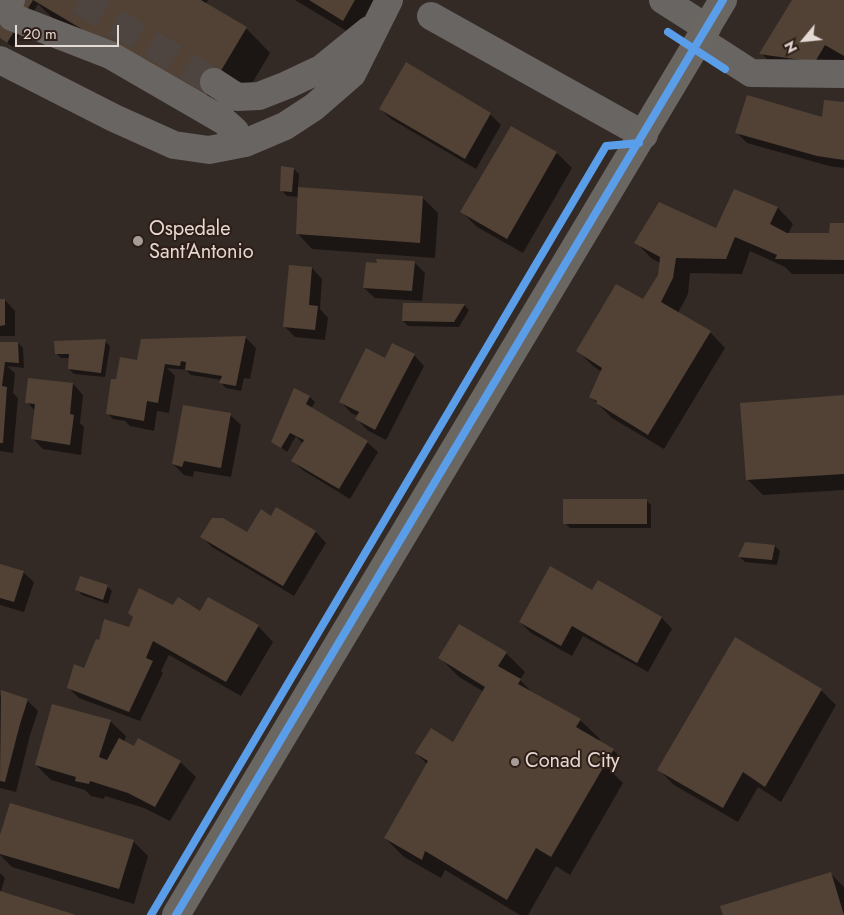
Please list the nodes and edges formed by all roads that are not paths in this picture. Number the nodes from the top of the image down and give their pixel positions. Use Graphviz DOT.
graph roads {
  1 [pos="11,0"];
  2 [pos="663,0"];
  3 [pos="383,11"];
  4 [pos="710,15"];
  5 [pos="431,16"];
  6 [pos="0,60"];
  7 [pos="844,74"];
  8 [pos="214,82"];
  9 [pos="644,135"];
  10 [pos="239,144"];
  11 [pos="176,915"];
  1 -- 10 [label="street"];
  2 -- 4 [label="street"];
  3 -- 8 [label="street"];
  3 -- 10 [label="street"];
  4 -- 7 [label="street"];
  4 -- 9 [label="main road"];
  5 -- 9 [label="street"];
  6 -- 10 [label="street"];
  9 -- 11 [label="main road"];
}
